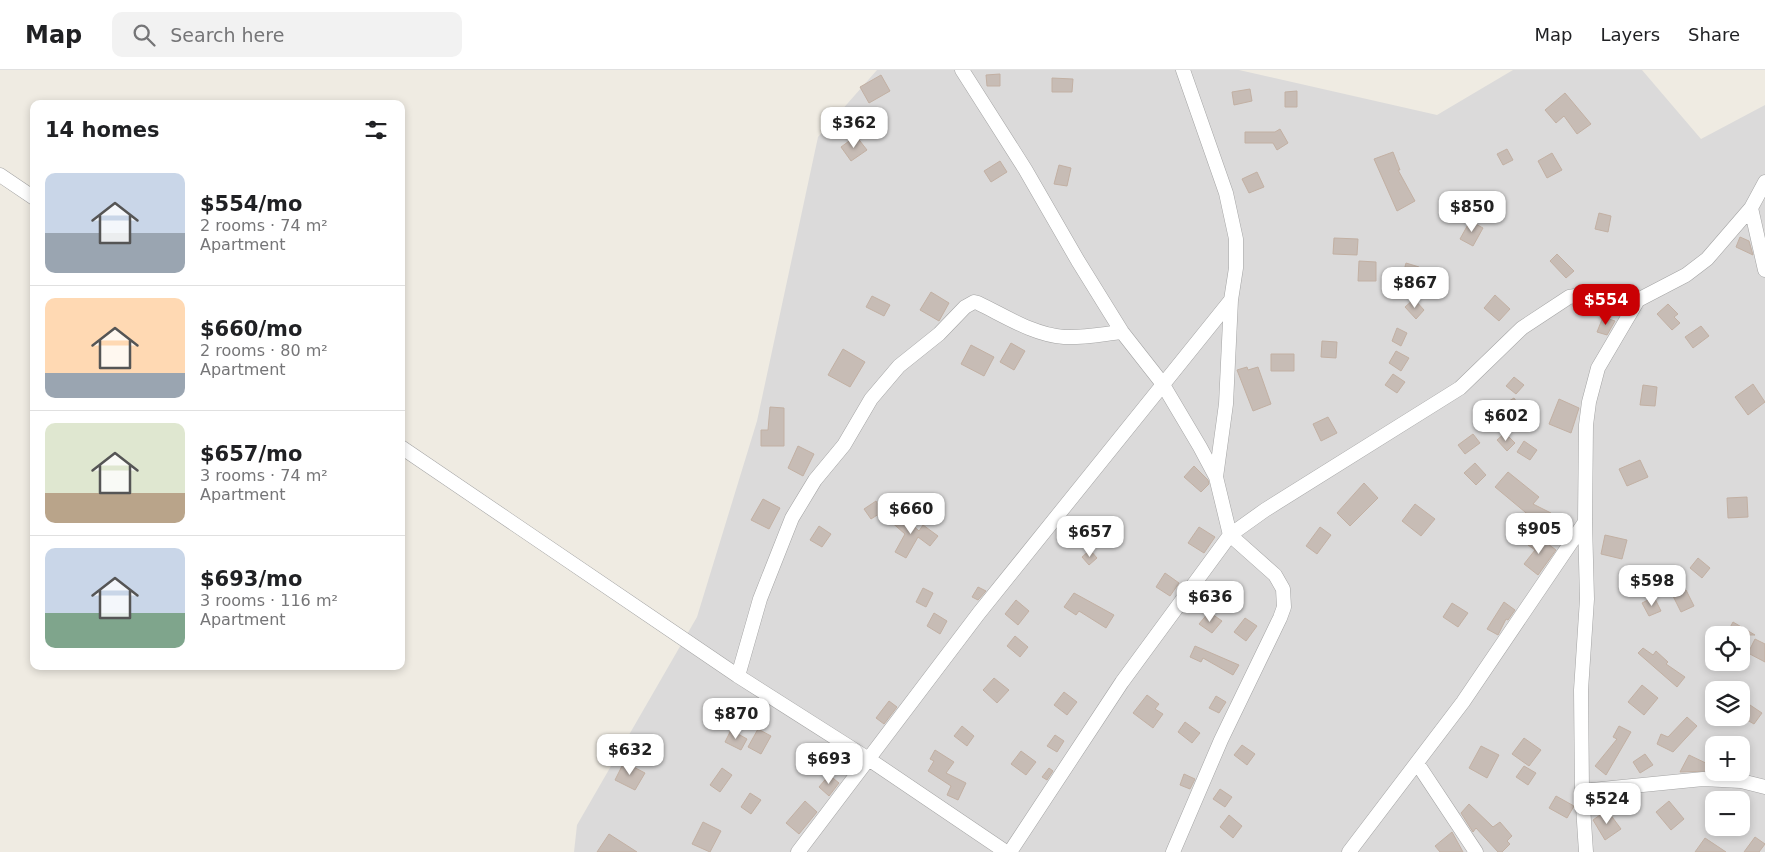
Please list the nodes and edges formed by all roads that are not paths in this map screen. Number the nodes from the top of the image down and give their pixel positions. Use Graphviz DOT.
graph roads {
  1 [pos="962,70"];
  2 [pos="1183,70"];
  3 [pos="0,175"];
  4 [pos="1765,182"];
  5 [pos="30,195"];
  6 [pos="1751,208"];
  7 [pos="1765,270"];
  8 [pos="1231,300"];
  9 [pos="1638,300"];
  10 [pos="1122,332"];
  11 [pos="1162,384"];
  12 [pos="405,450"];
  13 [pos="1216,477"];
  14 [pos="1586,522"];
  15 [pos="1230,535"];
  16 [pos="738,676"];
  17 [pos="870,760"];
  18 [pos="1417,763"];
  19 [pos="1765,787"];
  20 [pos="1582,791"];
  21 [pos="1176,850"];
  22 [pos="798,852"];
  23 [pos="1008,852"];
  24 [pos="1349,852"];
  25 [pos="1476,852"];
  26 [pos="1586,852"];
  1 -- 10 [label="street"];
  2 -- 8 [label="street"];
  3 -- 5 [label="street"];
  4 -- 6 [label="street"];
  6 -- 7 [label="street"];
  6 -- 9 [label="street"];
  8 -- 11 [label="street"];
  8 -- 13 [label="street"];
  9 -- 14 [label="street"];
  9 -- 15 [label="street"];
  10 -- 11 [label="street"];
  10 -- 16 [label="street"];
  11 -- 13 [label="street"];
  11 -- 17 [label="street"];
  12 -- 16 [label="street"];
  13 -- 15 [label="street"];
  14 -- 18 [label="street"];
  14 -- 20 [label="street"];
  15 -- 21 [label="street"];
  15 -- 23 [label="street"];
  16 -- 17 [label="street"];
  17 -- 22 [label="street"];
  17 -- 23 [label="street"];
  18 -- 24 [label="street"];
  18 -- 25 [label="street"];
  19 -- 20 [label="street"];
  20 -- 26 [label="street"];
}
